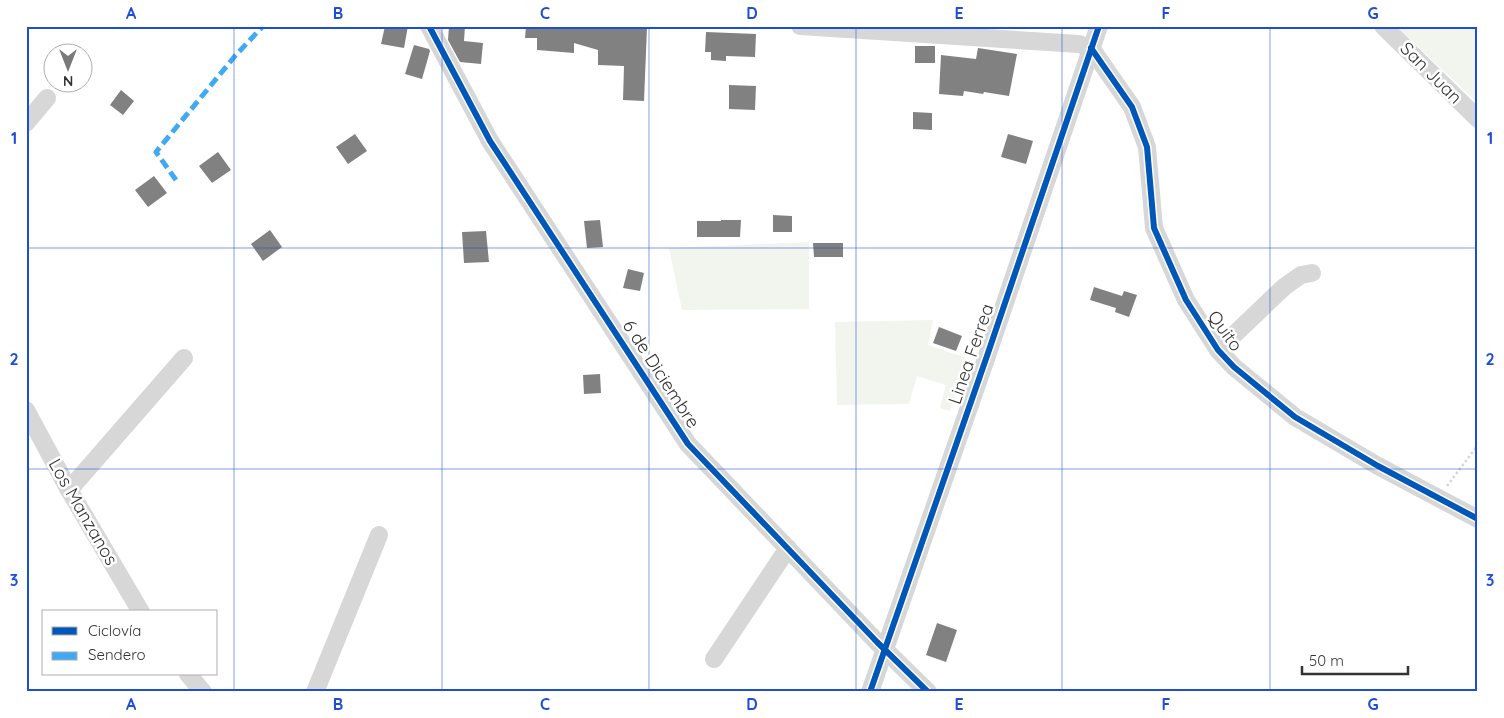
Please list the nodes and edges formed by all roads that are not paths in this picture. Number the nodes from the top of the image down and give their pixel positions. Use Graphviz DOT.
graph roads {
  1 [pos="429,26"];
  2 [pos="800,26"];
  3 [pos="1099,26"];
  4 [pos="1383,26"];
  5 [pos="1091,48"];
  6 [pos="47,98"];
  7 [pos="1478,119"];
  8 [pos="26,123"];
  9 [pos="1312,272"];
  10 [pos="1218,350"];
  11 [pos="184,358"];
  12 [pos="26,410"];
  13 [pos="69,490"];
  14 [pos="1478,519"];
  15 [pos="380,535"];
  16 [pos="788,548"];
  17 [pos="140,610"];
  18 [pos="885,650"];
  19 [pos="714,660"];
  20 [pos="190,676"];
  21 [pos="203,692"];
  22 [pos="315,692"];
  23 [pos="870,692"];
  24 [pos="928,692"];
  1 -- 16 [label="street, 6 de Diciembre"];
  2 -- 5 [label="street"];
  3 -- 5 [label="street, Linea Ferrea"];
  4 -- 7 [label="street, San Juan"];
  5 -- 10 [label="street, Quito"];
  5 -- 18 [label="street, Linea Ferrea"];
  6 -- 8 [label="street"];
  9 -- 10 [label="street"];
  10 -- 14 [label="street, Quito"];
  11 -- 13 [label="street"];
  12 -- 13 [label="street, Los Manzanos"];
  13 -- 17 [label="street, Los Manzanos"];
  15 -- 22 [label="street"];
  16 -- 18 [label="street, 6 de Diciembre"];
  16 -- 19 [label="street"];
  18 -- 23 [label="street, Linea Ferrea"];
  18 -- 24 [label="street, 6 de Diciembre"];
  20 -- 21 [label="street"];
}
